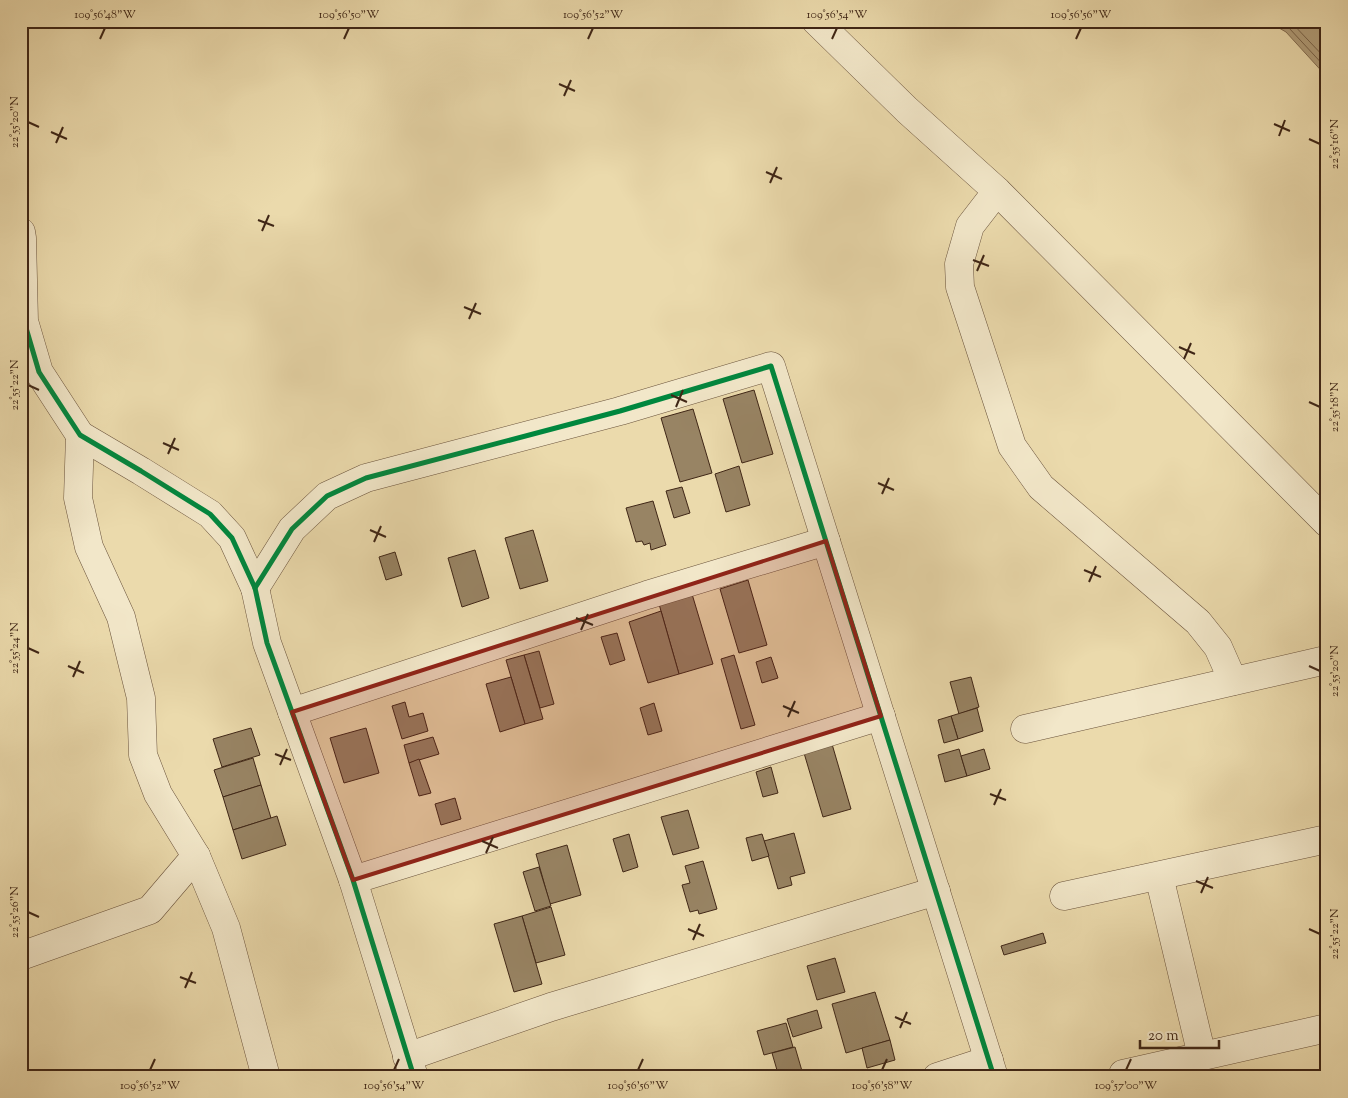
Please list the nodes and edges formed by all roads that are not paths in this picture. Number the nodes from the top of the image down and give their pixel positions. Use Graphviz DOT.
graph roads {
  1 [pos="816,21"];
  2 [pos="998,191"];
  3 [pos="21,232"];
  4 [pos="80,435"];
  5 [pos="1327,523"];
  6 [pos="826,541"];
  7 [pos="255,588"];
  8 [pos="1326,660"];
  9 [pos="1233,681"];
  10 [pos="292,712"];
  11 [pos="881,716"];
  12 [pos="1025,729"];
  13 [pos="1327,838"];
  14 [pos="196,856"];
  15 [pos="1159,876"];
  16 [pos="353,880"];
  17 [pos="936,891"];
  18 [pos="1064,896"];
  19 [pos="21,956"];
  20 [pos="1327,1028"];
  21 [pos="1202,1056"];
  22 [pos="410,1067"];
  23 [pos="992,1068"];
  24 [pos="1123,1074"];
  25 [pos="266,1077"];
  26 [pos="937,1077"];
  1 -- 2 [label="street"];
  2 -- 5 [label="street"];
  2 -- 9 [label="street"];
  3 -- 4 [label="street"];
  4 -- 7 [label="street"];
  4 -- 14 [label="street"];
  6 -- 7 [label="street"];
  6 -- 10 [label="street"];
  6 -- 11 [label="street"];
  7 -- 10 [label="street"];
  8 -- 9 [label="street"];
  9 -- 12 [label="street"];
  10 -- 16 [label="street"];
  11 -- 16 [label="street"];
  11 -- 17 [label="street"];
  13 -- 15 [label="street"];
  14 -- 19 [label="street"];
  14 -- 25 [label="street"];
  15 -- 18 [label="street"];
  15 -- 21 [label="street"];
  16 -- 22 [label="street"];
  17 -- 22 [label="street"];
  17 -- 23 [label="street"];
  20 -- 21 [label="street"];
  21 -- 24 [label="street"];
  23 -- 26 [label="street"];
}
